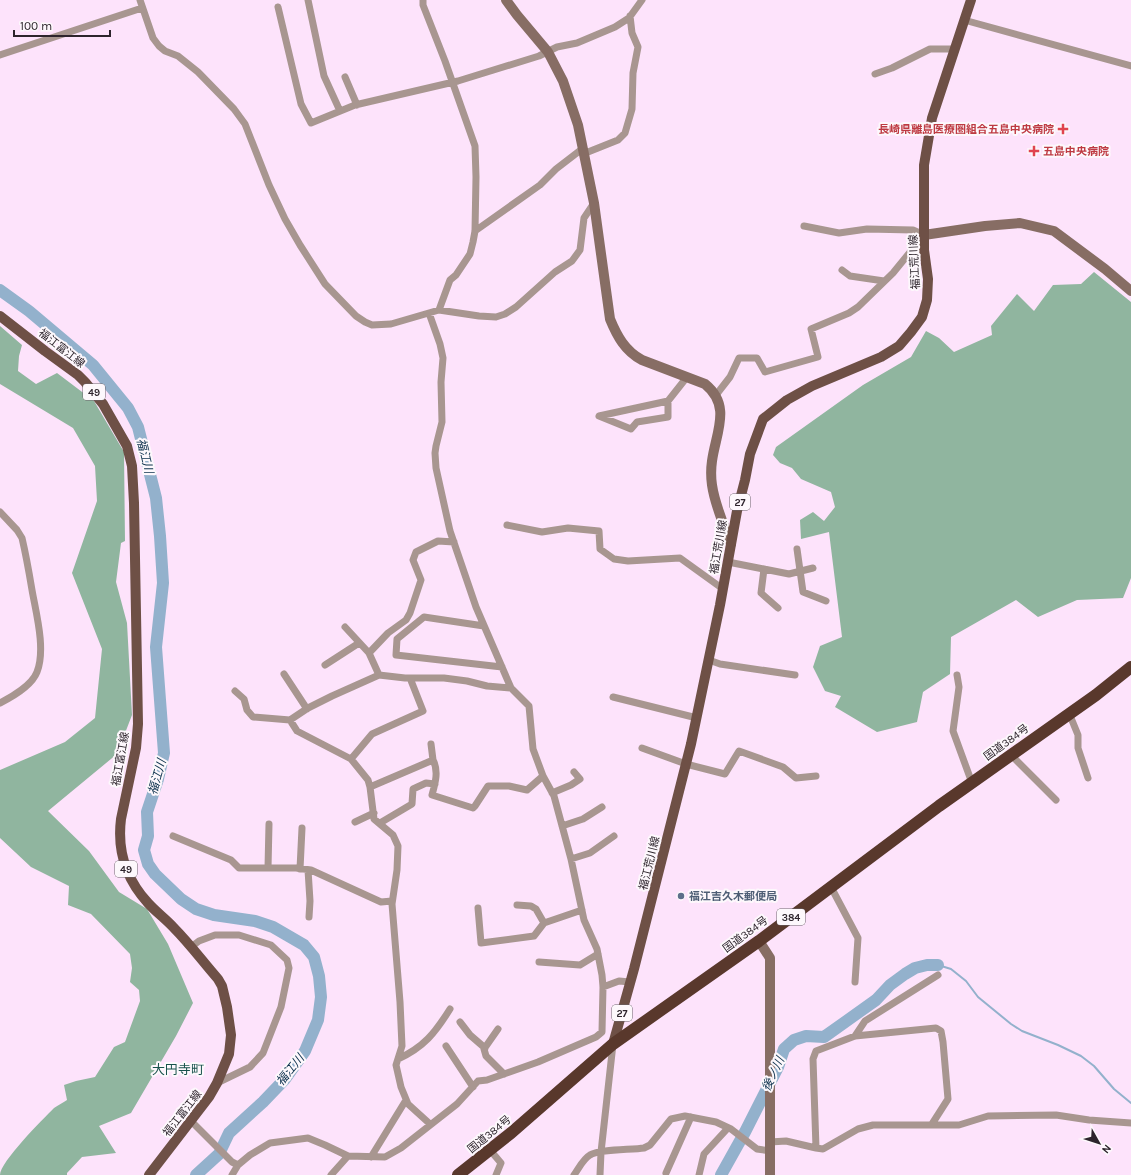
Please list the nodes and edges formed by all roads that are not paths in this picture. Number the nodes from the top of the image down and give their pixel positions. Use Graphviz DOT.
graph roads {
  1 [pos="140,0"];
  2 [pos="308,0"];
  3 [pos="423,0"];
  4 [pos="506,0"];
  5 [pos="642,0"];
  6 [pos="971,0"];
  7 [pos="278,7"];
  8 [pos="142,8"];
  9 [pos="630,16"];
  10 [pos="964,20"];
  11 [pos="954,49"];
  12 [pos="548,52"];
  13 [pos="0,54"];
  14 [pos="1131,66"];
  15 [pos="875,74"];
  16 [pos="345,77"];
  17 [pos="452,81"];
  18 [pos="357,105"];
  19 [pos="340,111"];
  20 [pos="582,152"];
  21 [pos="594,203"];
  22 [pos="804,226"];
  23 [pos="475,231"];
  24 [pos="924,235"];
  25 [pos="842,270"];
  26 [pos="884,282"];
  27 [pos="1131,291"];
  28 [pos="439,310"];
  29 [pos="429,313"];
  30 [pos="0,316"];
  31 [pos="687,377"];
  32 [pos="716,395"];
  33 [pos="668,401"];
  34 [pos="0,512"];
  35 [pos="507,525"];
  36 [pos="454,542"];
  37 [pos="731,544"];
  38 [pos="797,549"];
  39 [pos="728,562"];
  40 [pos="813,568"];
  41 [pos="764,569"];
  42 [pos="800,571"];
  43 [pos="723,589"];
  44 [pos="826,601"];
  45 [pos="778,608"];
  46 [pos="484,626"];
  47 [pos="345,627"];
  48 [pos="359,643"];
  49 [pos="369,653"];
  50 [pos="709,660"];
  51 [pos="325,664"];
  52 [pos="502,667"];
  53 [pos="1131,667"];
  54 [pos="284,674"];
  55 [pos="378,675"];
  56 [pos="795,675"];
  57 [pos="957,675"];
  58 [pos="410,678"];
  59 [pos="511,688"];
  60 [pos="235,691"];
  61 [pos="613,698"];
  62 [pos="0,703"];
  63 [pos="307,709"];
  64 [pos="1069,713"];
  65 [pos="696,718"];
  66 [pos="290,720"];
  67 [pos="431,744"];
  68 [pos="642,748"];
  69 [pos="1011,755"];
  70 [pos="351,759"];
  71 [pos="433,760"];
  72 [pos="686,764"];
  73 [pos="574,772"];
  74 [pos="543,776"];
  75 [pos="816,776"];
  76 [pos="1088,778"];
  77 [pos="972,783"];
  78 [pos="435,784"];
  79 [pos="370,787"];
  80 [pos="552,793"];
  81 [pos="1056,800"];
  82 [pos="602,807"];
  83 [pos="374,813"];
  84 [pos="355,822"];
  85 [pos="380,823"];
  86 [pos="269,824"];
  87 [pos="562,826"];
  88 [pos="302,828"];
  89 [pos="173,836"];
  90 [pos="614,836"];
  91 [pos="571,860"];
  92 [pos="268,868"];
  93 [pos="300,869"];
  94 [pos="308,870"];
  95 [pos="831,887"];
  96 [pos="392,902"];
  97 [pos="517,906"];
  98 [pos="478,908"];
  99 [pos="582,910"];
  100 [pos="309,917"];
  101 [pos="544,923"];
  102 [pos="759,941"];
  103 [pos="191,947"];
  104 [pos="598,954"];
  105 [pos="539,962"];
  106 [pos="938,975"];
  107 [pos="630,982"];
  108 [pos="855,982"];
  109 [pos="603,988"];
  110 [pos="450,1009"];
  111 [pos="460,1022"];
  112 [pos="498,1029"];
  113 [pos="854,1036"];
  114 [pos="613,1044"];
  115 [pos="446,1046"];
  116 [pos="485,1048"];
  117 [pos="398,1059"];
  118 [pos="504,1074"];
  119 [pos="217,1083"];
  120 [pos="473,1087"];
  121 [pos="406,1100"];
  122 [pos="692,1117"];
  123 [pos="191,1121"];
  124 [pos="1131,1123"];
  125 [pos="430,1124"];
  126 [pos="932,1124"];
  127 [pos="728,1128"];
  128 [pos="770,1147"];
  129 [pos="816,1148"];
  130 [pos="490,1150"];
  131 [pos="601,1152"];
  132 [pos="348,1156"];
  133 [pos="371,1157"];
  134 [pos="235,1163"];
  135 [pos="666,1173"];
  136 [pos="149,1175"];
  137 [pos="232,1175"];
  138 [pos="331,1175"];
  139 [pos="458,1175"];
  140 [pos="496,1175"];
  141 [pos="574,1175"];
  142 [pos="600,1175"];
  143 [pos="699,1175"];
  144 [pos="770,1175"];
  1 -- 8 [label="street"];
  2 -- 19 [label="street"];
  3 -- 17 [label="street"];
  4 -- 12 [label="street"];
  5 -- 9 [label="street"];
  6 -- 10 [label="main road, 福江荒川線 / 27"];
  7 -- 19 [label="street"];
  8 -- 13 [label="street"];
  8 -- 29 [label="street"];
  9 -- 12 [label="street"];
  9 -- 20 [label="street"];
  10 -- 11 [label="main road, 福江荒川線 / 27"];
  10 -- 14 [label="street"];
  11 -- 15 [label="street"];
  11 -- 24 [label="main road, 福江荒川線 / 27"];
  12 -- 17 [label="street"];
  12 -- 20 [label="street"];
  16 -- 18 [label="street"];
  17 -- 18 [label="street"];
  17 -- 23 [label="street"];
  18 -- 19 [label="street"];
  20 -- 21 [label="street"];
  20 -- 23 [label="street"];
  21 -- 28 [label="street"];
  21 -- 31 [label="street"];
  22 -- 24 [label="street"];
  23 -- 28 [label="street"];
  24 -- 26 [label="street"];
  24 -- 27 [label="street"];
  24 -- 37 [label="main road, 福江荒川線 / 27"];
  25 -- 26 [label="street"];
  26 -- 32 [label="street"];
  28 -- 29 [label="street"];
  29 -- 36 [label="street"];
  30 -- 103 [label="main road, 福江富江線 / 49"];
  31 -- 32 [label="street"];
  31 -- 33 [label="street"];
  32 -- 37 [label="street"];
  33 -- 33 [label="street"];
  34 -- 62 [label="street"];
  35 -- 43 [label="street"];
  36 -- 46 [label="street"];
  36 -- 49 [label="street"];
  37 -- 39 [label="main road, 福江荒川線 / 27"];
  38 -- 42 [label="street"];
  39 -- 41 [label="street"];
  39 -- 43 [label="main road, 福江荒川線 / 27"];
  40 -- 42 [label="street"];
  41 -- 42 [label="street"];
  41 -- 45 [label="street"];
  42 -- 44 [label="street"];
  43 -- 50 [label="main road, 福江荒川線 / 27"];
  46 -- 52 [label="street"];
  46 -- 52 [label="street"];
  47 -- 48 [label="street"];
  48 -- 49 [label="street"];
  48 -- 51 [label="street"];
  49 -- 55 [label="street"];
  50 -- 56 [label="street"];
  50 -- 65 [label="main road, 福江荒川線 / 27"];
  52 -- 59 [label="street"];
  53 -- 64 [label="highway, 国道384号 / 384"];
  54 -- 63 [label="street"];
  55 -- 58 [label="street"];
  55 -- 63 [label="street"];
  57 -- 77 [label="street"];
  58 -- 59 [label="street"];
  58 -- 70 [label="street"];
  59 -- 74 [label="street"];
  60 -- 66 [label="street"];
  61 -- 65 [label="street"];
  63 -- 66 [label="street"];
  64 -- 69 [label="highway, 国道384号 / 384"];
  64 -- 76 [label="street"];
  65 -- 72 [label="main road, 福江荒川線 / 27"];
  66 -- 70 [label="street"];
  67 -- 71 [label="street"];
  68 -- 72 [label="street"];
  69 -- 77 [label="highway, 国道384号 / 384"];
  69 -- 81 [label="street"];
  70 -- 79 [label="street"];
  71 -- 78 [label="street"];
  71 -- 79 [label="street"];
  72 -- 75 [label="street"];
  72 -- 107 [label="main road, 福江荒川線 / 27"];
  73 -- 80 [label="street"];
  74 -- 78 [label="street"];
  74 -- 80 [label="street"];
  77 -- 95 [label="highway, 国道384号 / 384"];
  78 -- 85 [label="street"];
  79 -- 83 [label="street"];
  80 -- 87 [label="street"];
  82 -- 87 [label="street"];
  83 -- 84 [label="street"];
  83 -- 85 [label="street"];
  85 -- 96 [label="street"];
  86 -- 92 [label="street"];
  87 -- 91 [label="street"];
  88 -- 93 [label="street"];
  89 -- 92 [label="street"];
  90 -- 91 [label="street"];
  91 -- 99 [label="street"];
  92 -- 93 [label="street"];
  93 -- 94 [label="street"];
  94 -- 96 [label="street"];
  94 -- 100 [label="street"];
  95 -- 102 [label="highway, 国道384号 / 384"];
  95 -- 108 [label="street"];
  96 -- 117 [label="street"];
  97 -- 101 [label="street"];
  98 -- 101 [label="street"];
  99 -- 101 [label="street"];
  99 -- 104 [label="street"];
  102 -- 114 [label="highway, 国道384号 / 384"];
  102 -- 128 [label="street"];
  103 -- 119 [label="main road, 福江富江線 / 49"];
  103 -- 119 [label="street"];
  104 -- 105 [label="street"];
  104 -- 109 [label="street"];
  106 -- 113 [label="street"];
  107 -- 109 [label="street"];
  107 -- 114 [label="main road, 福江荒川線 / 27"];
  109 -- 118 [label="street"];
  110 -- 117 [label="street"];
  111 -- 116 [label="street"];
  112 -- 116 [label="street"];
  113 -- 126 [label="street"];
  113 -- 129 [label="street"];
  114 -- 130 [label="highway, 国道384号 / 384"];
  114 -- 131 [label="street"];
  115 -- 120 [label="street"];
  116 -- 118 [label="street"];
  117 -- 121 [label="street"];
  118 -- 120 [label="street"];
  119 -- 123 [label="main road, 福江富江線 / 49"];
  120 -- 125 [label="street"];
  121 -- 125 [label="street"];
  121 -- 133 [label="street"];
  122 -- 127 [label="street"];
  122 -- 131 [label="street"];
  122 -- 135 [label="street"];
  123 -- 134 [label="street"];
  123 -- 136 [label="main road, 福江富江線 / 49"];
  124 -- 126 [label="street"];
  125 -- 133 [label="street"];
  126 -- 129 [label="street"];
  127 -- 128 [label="street"];
  127 -- 143 [label="street"];
  128 -- 129 [label="street"];
  128 -- 144 [label="street"];
  130 -- 139 [label="highway, 国道384号 / 384"];
  130 -- 140 [label="street"];
  131 -- 141 [label="street"];
  131 -- 142 [label="street"];
  132 -- 133 [label="street"];
  132 -- 134 [label="street"];
  132 -- 138 [label="street"];
  134 -- 137 [label="street"];
}
